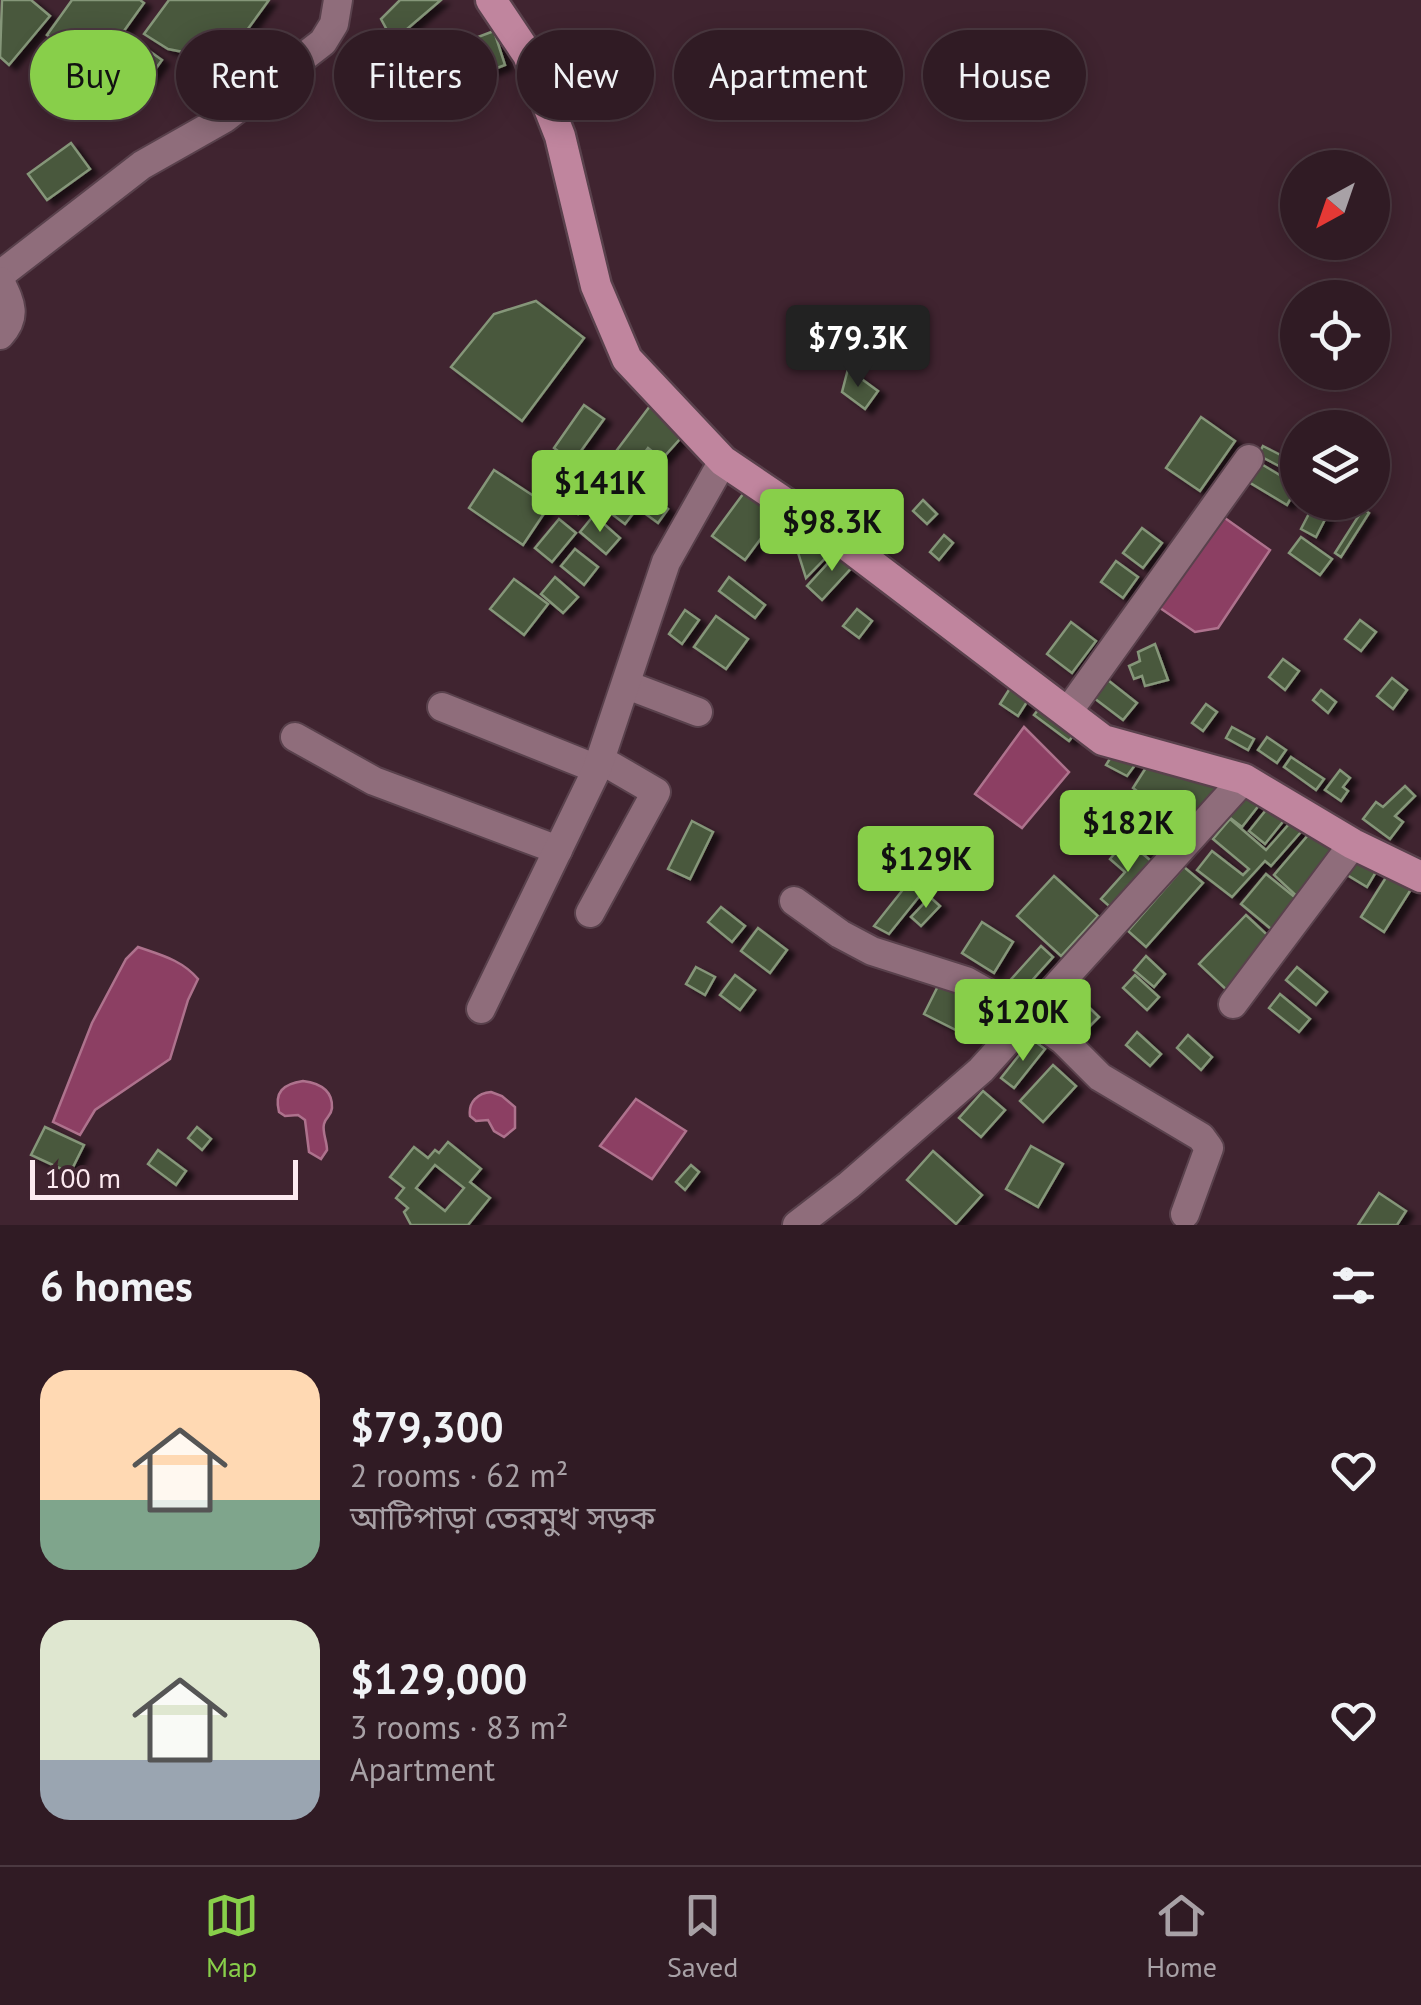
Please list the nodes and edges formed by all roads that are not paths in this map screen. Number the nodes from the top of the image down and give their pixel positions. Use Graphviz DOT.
graph roads {
  1 [pos="338,0"];
  2 [pos="491,0"];
  3 [pos="0,278"];
  4 [pos="0,336"];
  5 [pos="1249,459"];
  6 [pos="723,460"];
  7 [pos="627,685"];
  8 [pos="442,708"];
  9 [pos="698,712"];
  10 [pos="1067,713"];
  11 [pos="295,736"];
  12 [pos="599,765"];
  13 [pos="1244,779"];
  14 [pos="1353,844"];
  15 [pos="558,850"];
  16 [pos="1421,877"];
  17 [pos="794,901"];
  18 [pos="590,914"];
  19 [pos="1233,1004"];
  20 [pos="482,1009"];
  21 [pos="1032,1018"];
  22 [pos="1185,1214"];
  23 [pos="797,1225"];
  1 -- 3 [label="street"];
  2 -- 6 [label="main road"];
  3 -- 4 [label="street"];
  5 -- 10 [label="street"];
  6 -- 7 [label="street"];
  6 -- 10 [label="main road"];
  7 -- 9 [label="street"];
  7 -- 12 [label="street"];
  8 -- 12 [label="street"];
  10 -- 13 [label="main road"];
  11 -- 15 [label="street"];
  12 -- 15 [label="street"];
  12 -- 18 [label="street"];
  13 -- 14 [label="main road"];
  13 -- 21 [label="street"];
  14 -- 16 [label="main road"];
  14 -- 19 [label="street"];
  15 -- 20 [label="street"];
  17 -- 21 [label="street"];
  21 -- 22 [label="street"];
  21 -- 23 [label="street"];
}
